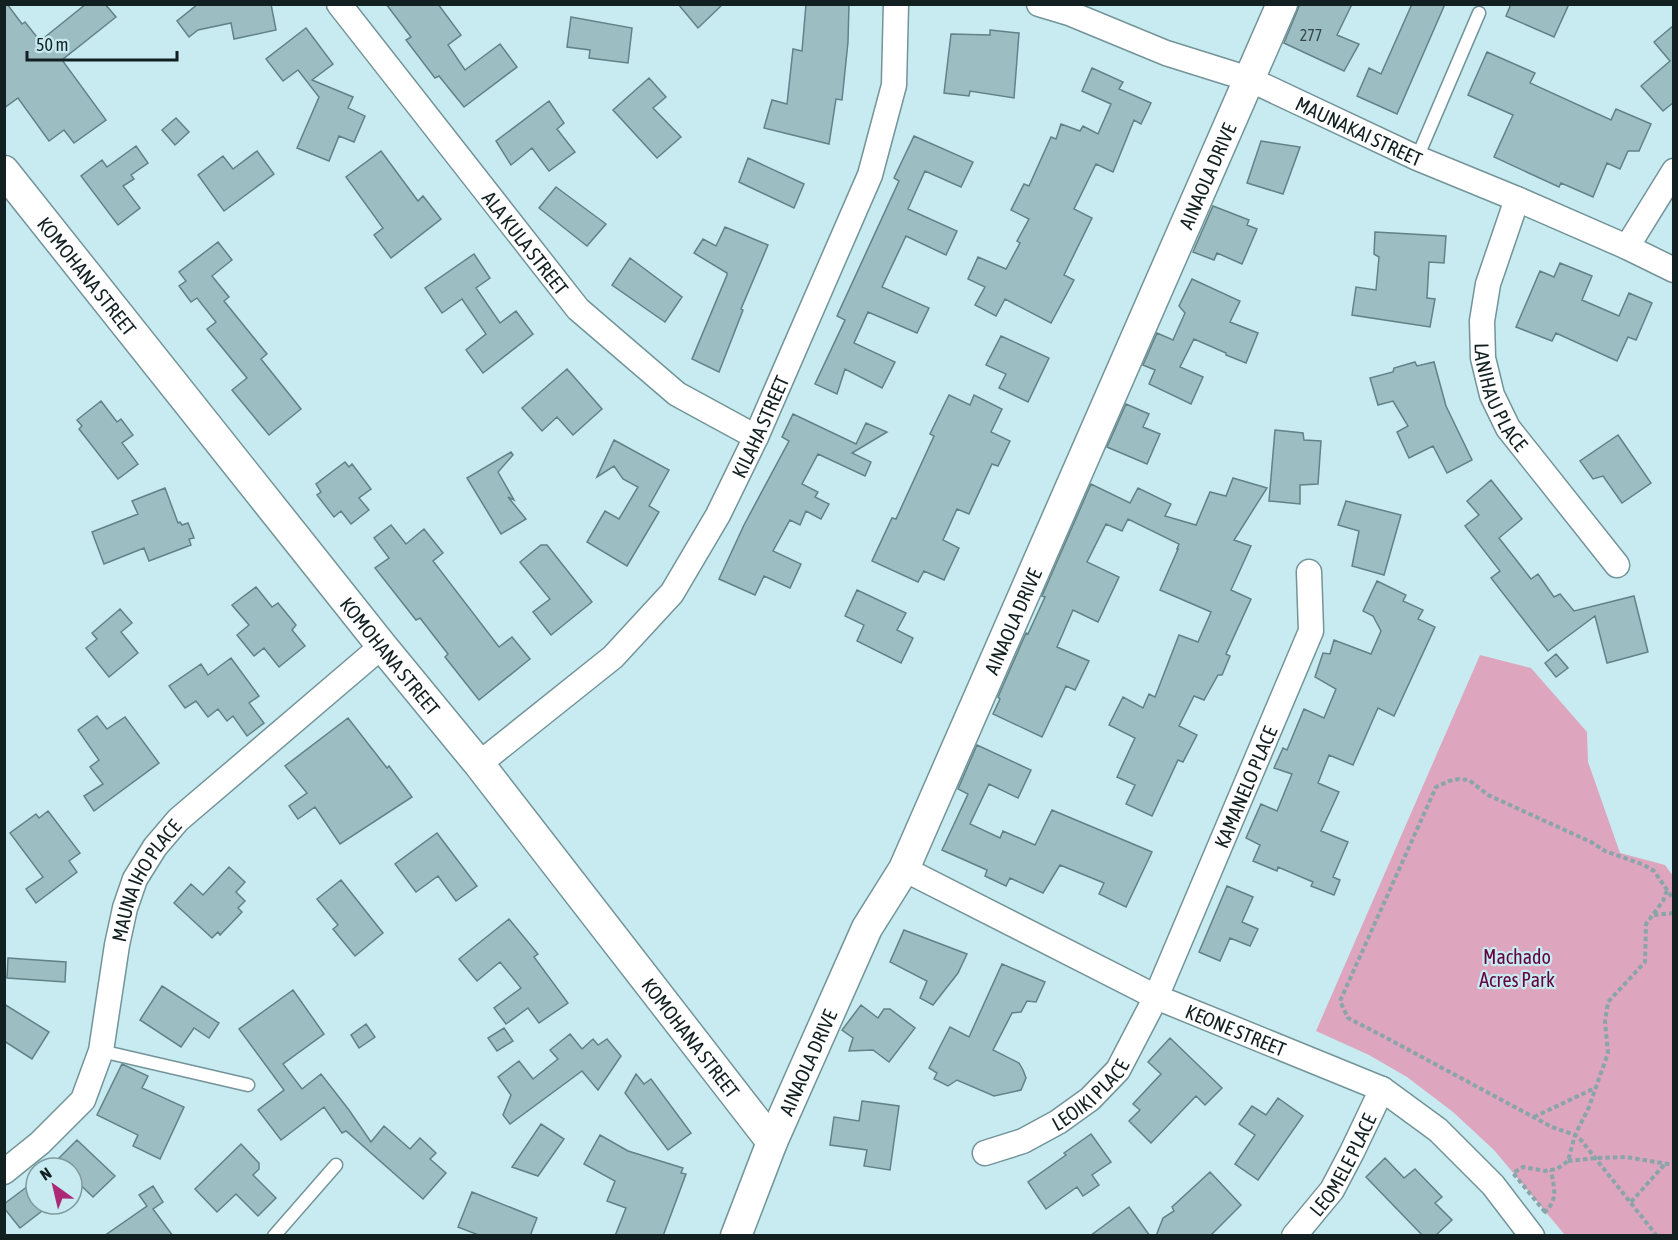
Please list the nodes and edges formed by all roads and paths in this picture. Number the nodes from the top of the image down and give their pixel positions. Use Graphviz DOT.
graph roads {
  1 [pos="339,4"];
  2 [pos="896,4"];
  3 [pos="1039,4"];
  4 [pos="1282,4"];
  5 [pos="1479,13"];
  6 [pos="1249,79"];
  7 [pos="1417,158"];
  8 [pos="4,171"];
  9 [pos="1674,171"];
  10 [pos="1517,200"];
  11 [pos="1627,247"];
  12 [pos="1674,270"];
  13 [pos="756,437"];
  14 [pos="1617,565"];
  15 [pos="1310,572"];
  16 [pos="382,646"];
  17 [pos="479,764"];
  18 [pos="904,869"];
  19 [pos="1667,890"];
  20 [pos="1674,900"];
  21 [pos="1674,913"];
  22 [pos="1653,915"];
  23 [pos="1156,997"];
  24 [pos="101,1051"];
  25 [pos="248,1085"];
  26 [pos="1596,1088"];
  27 [pos="1382,1089"];
  28 [pos="1534,1117"];
  29 [pos="1575,1136"];
  30 [pos="772,1142"];
  31 [pos="985,1153"];
  32 [pos="1596,1158"];
  33 [pos="1568,1161"];
  34 [pos="1665,1164"];
  35 [pos="336,1165"];
  36 [pos="1674,1165"];
  37 [pos="1551,1170"];
  38 [pos="4,1172"];
  39 [pos="1631,1202"];
  40 [pos="274,1236"];
  41 [pos="736,1236"];
  42 [pos="1294,1236"];
  43 [pos="1532,1236"];
  44 [pos="1658,1236"];
  1 -- 13 [label="street, ALA KULA STREET"];
  2 -- 13 [label="street, KILAHA STREET"];
  3 -- 6 [label="street, MAUNAKAI STREET"];
  4 -- 6 [label="street, AINAOLA DRIVE"];
  5 -- 7 [label="lane"];
  6 -- 7 [label="street, MAUNAKAI STREET"];
  6 -- 18 [label="street, AINAOLA DRIVE"];
  7 -- 10 [label="street, MAUNAKAI STREET"];
  8 -- 16 [label="street, KOMOHANA STREET"];
  9 -- 11 [label="street"];
  10 -- 11 [label="street, MAUNAKAI STREET"];
  10 -- 14 [label="street, LANIHAU PLACE"];
  11 -- 12 [label="street, MAUNAKAI STREET"];
  13 -- 17 [label="street, KILAHA STREET"];
  15 -- 23 [label="street, KAMANELO PLACE"];
  16 -- 17 [label="street, KOMOHANA STREET"];
  16 -- 24 [label="street, MAUNA IHO PLACE"];
  17 -- 30 [label="street, KOMOHANA STREET"];
  18 -- 23 [label="street, KEONE STREET"];
  18 -- 30 [label="street, AINAOLA DRIVE"];
  19 -- 20 [label="path"];
  19 -- 22 [label="path"];
  19 -- 28 [label="path"];
  21 -- 22 [label="path"];
  22 -- 26 [label="path"];
  23 -- 27 [label="street, KEONE STREET"];
  23 -- 31 [label="street, LEOIKI PLACE"];
  24 -- 25 [label="lane"];
  24 -- 38 [label="street, MAUNA IHO PLACE"];
  26 -- 28 [label="path"];
  26 -- 29 [label="path"];
  27 -- 42 [label="street, LEOMELE PLACE"];
  27 -- 43 [label="street, KEONE STREET"];
  28 -- 29 [label="path"];
  29 -- 32 [label="path"];
  29 -- 33 [label="path"];
  30 -- 41 [label="street, AINAOLA DRIVE"];
  32 -- 33 [label="path"];
  32 -- 34 [label="path"];
  32 -- 39 [label="path"];
  33 -- 37 [label="path"];
  34 -- 36 [label="path"];
  34 -- 39 [label="path"];
  35 -- 40 [label="lane"];
  37 -- 37 [label="path"];
  39 -- 44 [label="path"];
}
